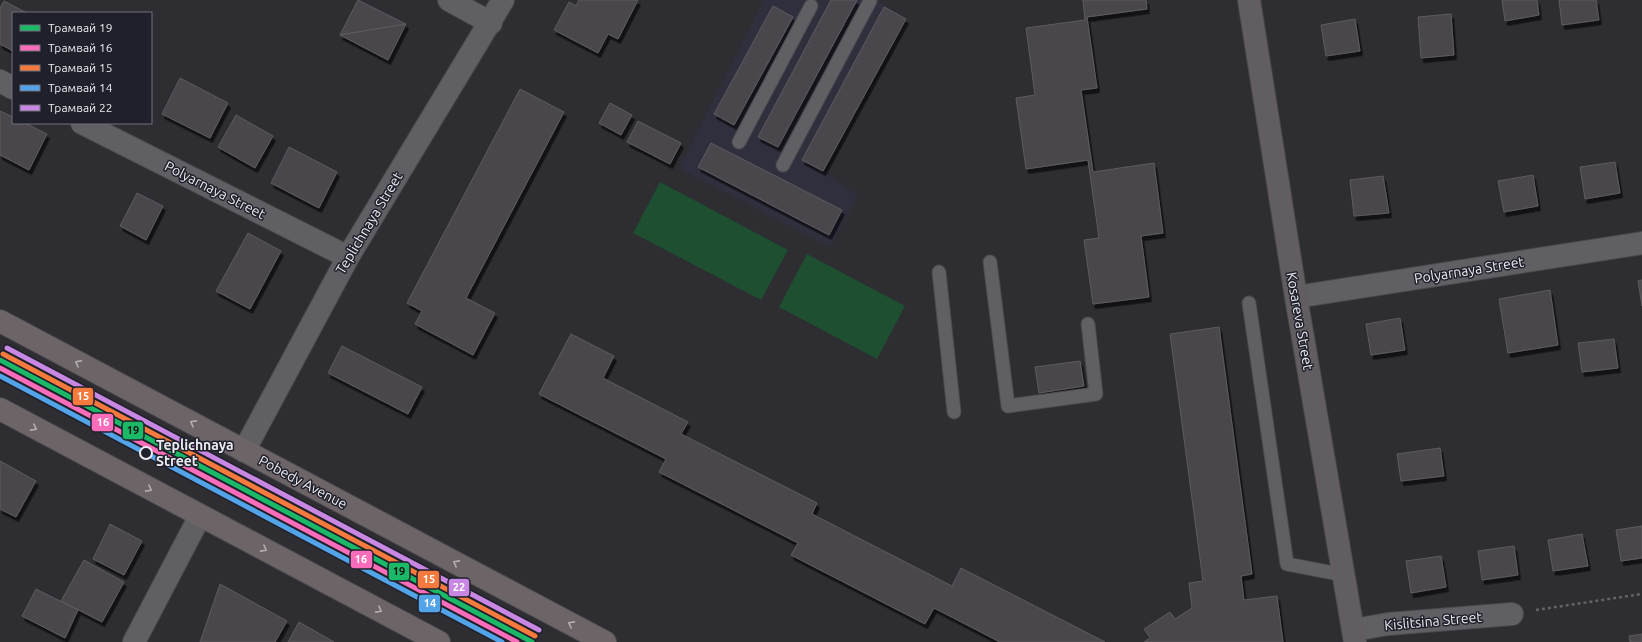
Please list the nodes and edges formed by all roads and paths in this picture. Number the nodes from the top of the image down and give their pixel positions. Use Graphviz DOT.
graph roads {
  1 [pos="448,0"];
  2 [pos="504,0"];
  3 [pos="1249,0"];
  4 [pos="870,1"];
  5 [pos="811,6"];
  6 [pos="491,23"];
  7 [pos="0,82"];
  8 [pos="12,88"];
  9 [pos="84,124"];
  10 [pos="739,142"];
  11 [pos="783,166"];
  12 [pos="1642,243"];
  13 [pos="348,257"];
  14 [pos="990,262"];
  15 [pos="939,272"];
  16 [pos="1296,297"];
  17 [pos="1249,303"];
  18 [pos="0,321"];
  19 [pos="1088,324"];
  20 [pos="0,409"];
  21 [pos="954,412"];
  22 [pos="244,451"];
  23 [pos="200,516"];
  24 [pos="1344,575"];
  25 [pos="1642,594"];
  26 [pos="1512,614"];
  27 [pos="1354,636"];
  28 [pos="134,642"];
  29 [pos="439,642"];
  30 [pos="606,642"];
  1 -- 6 [label="street"];
  2 -- 6 [label="street, Teplichnaya Street"];
  3 -- 16 [label="street, Kosareva Street"];
  4 -- 11 [label="lane"];
  5 -- 10 [label="lane"];
  6 -- 13 [label="street, Teplichnaya Street"];
  7 -- 8 [label="street"];
  9 -- 13 [label="street, Polyarnaya Street"];
  12 -- 16 [label="street, Polyarnaya Street"];
  13 -- 22 [label="street, Teplichnaya Street"];
  14 -- 19 [label="lane"];
  15 -- 21 [label="lane"];
  16 -- 24 [label="street, Kosareva Street"];
  17 -- 24 [label="lane"];
  22 -- 18 [label="main road, Pobedy Avenue, one-way"];
  20 -- 23 [label="main road, one-way"];
  30 -- 22 [label="main road, Pobedy Avenue, one-way"];
  23 -- 28 [label="street"];
  23 -- 29 [label="main road, one-way"];
  24 -- 27 [label="street, Kosareva Street"];
  25 -- 26 [label="path"];
  26 -- 27 [label="street, Kislitsina Street"];
}
